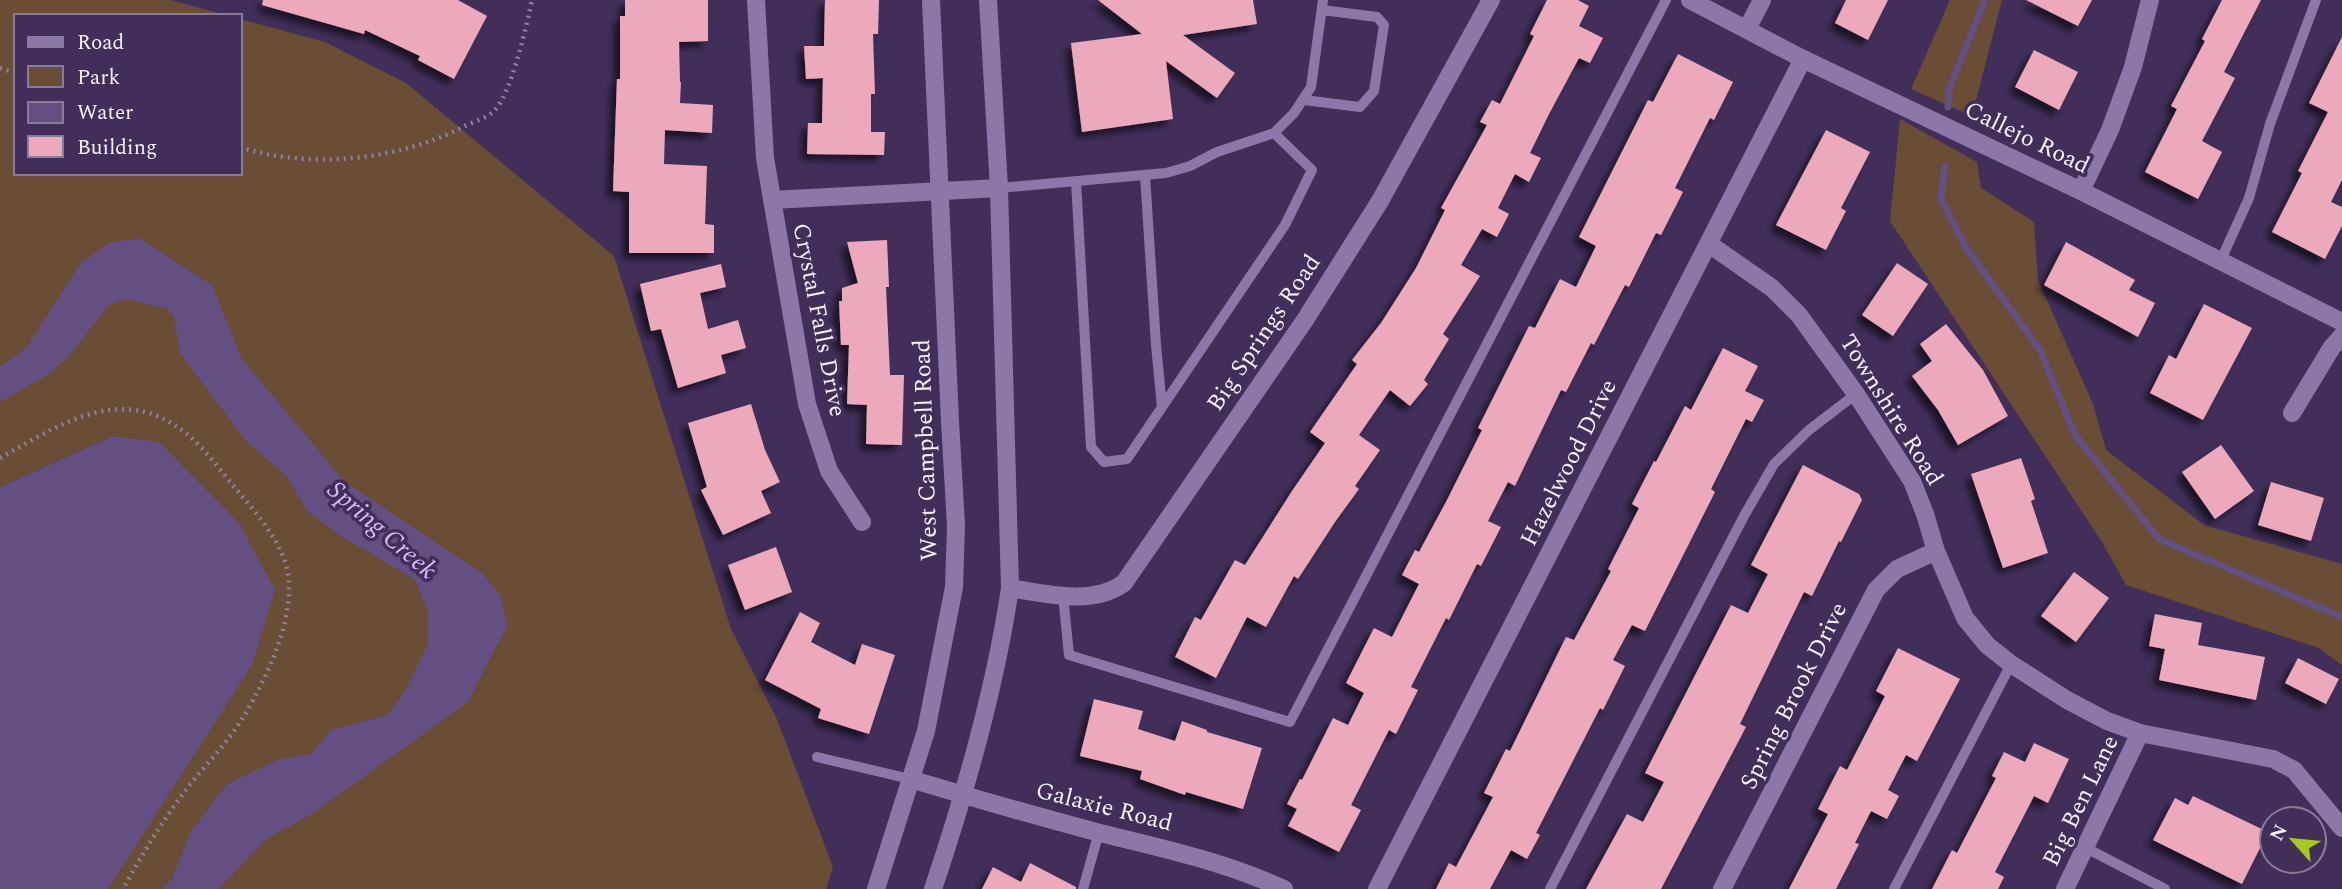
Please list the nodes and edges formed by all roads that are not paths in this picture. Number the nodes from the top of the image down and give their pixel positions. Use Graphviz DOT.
graph roads {
  1 [pos="756,0"];
  2 [pos="931,0"];
  3 [pos="988,0"];
  4 [pos="1492,0"];
  5 [pos="1666,0"];
  6 [pos="1690,0"];
  7 [pos="1762,0"];
  8 [pos="2150,0"];
  9 [pos="2316,0"];
  10 [pos="1323,5"];
  11 [pos="1747,29"];
  12 [pos="1803,59"];
  13 [pos="1304,100"];
  14 [pos="1274,134"];
  15 [pos="1145,175"];
  16 [pos="1076,181"];
  17 [pos="999,188"];
  18 [pos="941,190"];
  19 [pos="2081,191"];
  20 [pos="772,200"];
  21 [pos="1709,244"];
  22 [pos="2220,262"];
  23 [pos="2342,322"];
  24 [pos="2342,336"];
  25 [pos="1856,394"];
  26 [pos="1162,407"];
  27 [pos="2292,412"];
  28 [pos="862,522"];
  29 [pos="1936,551"];
  30 [pos="1010,588"];
  31 [pos="1063,595"];
  32 [pos="2011,664"];
  33 [pos="2140,733"];
  34 [pos="817,757"];
  35 [pos="910,779"];
  36 [pos="963,795"];
  37 [pos="2342,828"];
  38 [pos="1099,832"];
  39 [pos="2085,848"];
  40 [pos="876,889"];
  41 [pos="933,889"];
  42 [pos="1083,889"];
  43 [pos="1284,889"];
  44 [pos="1377,889"];
  45 [pos="1550,889"];
  46 [pos="1722,889"];
  47 [pos="1894,889"];
  48 [pos="2065,889"];
  49 [pos="2165,889"];
  1 -- 20 [label="street, Crystal Falls Drive"];
  2 -- 18 [label="street, West Campbell Road"];
  3 -- 17 [label="street"];
  4 -- 31 [label="street, Big Springs Road"];
  5 -- 31 [label="lane"];
  6 -- 11 [label="street, Callejo Road"];
  7 -- 11 [label="street"];
  8 -- 19 [label="street"];
  9 -- 22 [label="lane"];
  10 -- 13 [label="lane"];
  10 -- 13 [label="lane"];
  11 -- 12 [label="street, Callejo Road"];
  12 -- 19 [label="street, Callejo Road"];
  12 -- 21 [label="street, Hazelwood Drive"];
  13 -- 14 [label="lane"];
  14 -- 15 [label="lane"];
  14 -- 26 [label="lane"];
  15 -- 16 [label="lane"];
  15 -- 26 [label="lane"];
  16 -- 17 [label="lane"];
  16 -- 26 [label="lane"];
  17 -- 18 [label="street, Crystal Falls Drive"];
  17 -- 30 [label="street"];
  18 -- 20 [label="street, Crystal Falls Drive"];
  18 -- 35 [label="street, West Campbell Road"];
  19 -- 22 [label="street, Callejo Road"];
  20 -- 28 [label="street, Crystal Falls Drive"];
  21 -- 25 [label="street, Townshire Road"];
  21 -- 44 [label="street, Hazelwood Drive"];
  22 -- 23 [label="street, Callejo Road"];
  24 -- 27 [label="street"];
  25 -- 29 [label="street, Townshire Road"];
  25 -- 45 [label="lane"];
  29 -- 32 [label="street, Townshire Road"];
  29 -- 46 [label="street, Spring Brook Drive"];
  30 -- 31 [label="street, Big Springs Road"];
  30 -- 36 [label="street"];
  32 -- 33 [label="street, Townshire Road"];
  32 -- 47 [label="lane"];
  33 -- 37 [label="street, Townshire Road"];
  33 -- 39 [label="street, Big Ben Lane"];
  34 -- 35 [label="lane"];
  35 -- 36 [label="street, Galaxie Road"];
  35 -- 40 [label="street, West Campbell Road"];
  36 -- 38 [label="street, Galaxie Road"];
  36 -- 41 [label="street"];
  38 -- 42 [label="lane"];
  38 -- 43 [label="street, Galaxie Road"];
  39 -- 48 [label="street, Big Ben Lane"];
  39 -- 49 [label="lane"];
}
